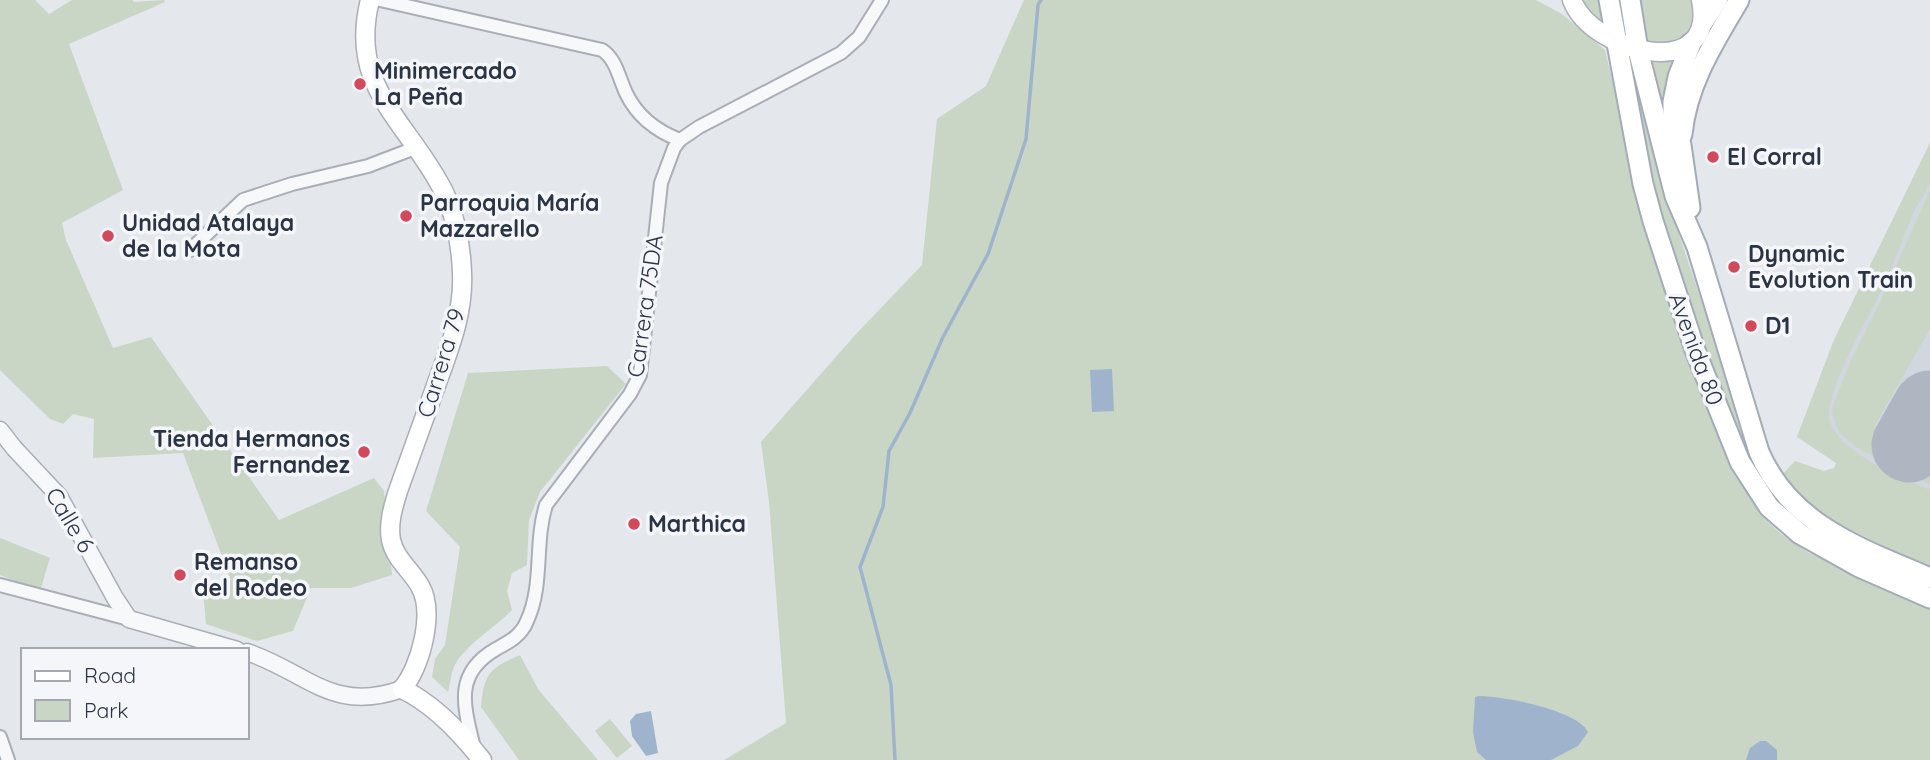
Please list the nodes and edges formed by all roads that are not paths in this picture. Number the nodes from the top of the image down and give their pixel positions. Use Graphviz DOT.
graph roads {
  1 [pos="370,0"];
  2 [pos="380,0"];
  3 [pos="882,0"];
  4 [pos="1555,0"];
  5 [pos="1572,0"];
  6 [pos="1609,0"];
  7 [pos="1630,0"];
  8 [pos="1701,0"];
  9 [pos="1718,0"];
  10 [pos="1739,0"];
  11 [pos="1583,19"];
  12 [pos="1703,23"];
  13 [pos="1616,41"];
  14 [pos="1691,43"];
  15 [pos="1638,50"];
  16 [pos="680,140"];
  17 [pos="1681,145"];
  18 [pos="415,148"];
  19 [pos="1697,247"];
  20 [pos="190,250"];
  21 [pos="0,430"];
  22 [pos="1930,578"];
  23 [pos="0,585"];
  24 [pos="1930,598"];
  25 [pos="129,619"];
  26 [pos="230,648"];
  27 [pos="248,652"];
  28 [pos="402,689"];
  29 [pos="0,737"];
  30 [pos="478,755"];
  31 [pos="8,760"];
  1 -- 18 [label="main road, Carrera 79"];
  2 -- 16 [label="street"];
  3 -- 16 [label="street"];
  4 -- 11 [label="main road"];
  5 -- 11 [label="main road"];
  6 -- 13 [label="main road, Avenida 80"];
  7 -- 15 [label="main road, Avenida 80"];
  8 -- 12 [label="main road"];
  9 -- 12 [label="main road"];
  10 -- 17 [label="main road"];
  11 -- 13 [label="main road"];
  12 -- 14 [label="main road"];
  13 -- 15 [label="main road"];
  13 -- 24 [label="main road, Avenida 80"];
  14 -- 15 [label="main road"];
  14 -- 17 [label="main road"];
  15 -- 19 [label="main road, Avenida 80"];
  16 -- 30 [label="street, Carrera 75DA"];
  17 -- 19 [label="main road"];
  18 -- 20 [label="street"];
  18 -- 28 [label="main road, Carrera 79"];
  19 -- 22 [label="main road, Avenida 80"];
  21 -- 25 [label="street, Calle 6"];
  23 -- 25 [label="street"];
  25 -- 26 [label="street"];
  27 -- 28 [label="street"];
  28 -- 30 [label="main road"];
  29 -- 31 [label="street"];
}
